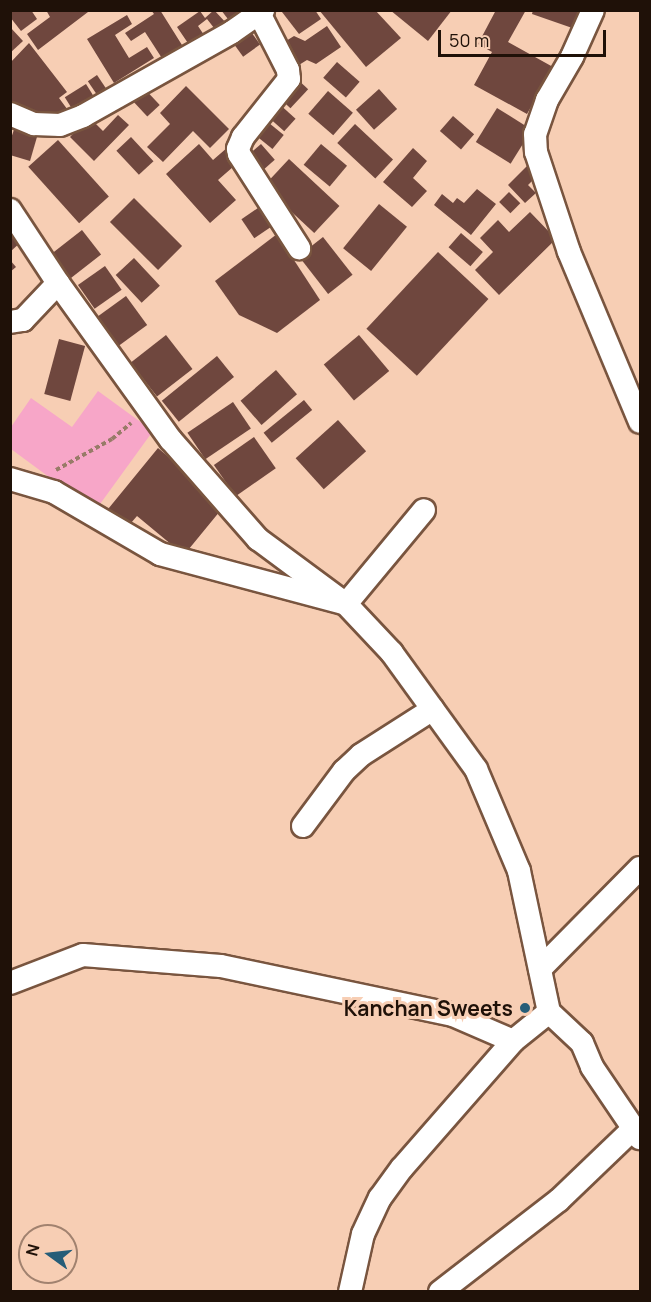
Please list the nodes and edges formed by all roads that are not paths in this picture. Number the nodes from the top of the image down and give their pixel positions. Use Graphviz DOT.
graph roads {
  1 [pos="593,10"];
  2 [pos="261,12"];
  3 [pos="10,114"];
  4 [pos="10,210"];
  5 [pos="299,248"];
  6 [pos="58,284"];
  7 [pos="10,322"];
  8 [pos="640,422"];
  9 [pos="21,481"];
  10 [pos="424,510"];
  11 [pos="346,604"];
  12 [pos="433,710"];
  13 [pos="303,826"];
  14 [pos="640,868"];
  15 [pos="540,969"];
  16 [pos="10,983"];
  17 [pos="549,1012"];
  18 [pos="513,1041"];
  19 [pos="637,1133"];
  20 [pos="352,1291"];
  21 [pos="440,1292"];
  1 -- 8 [label="street"];
  2 -- 3 [label="street"];
  2 -- 5 [label="street"];
  4 -- 6 [label="street"];
  6 -- 7 [label="street"];
  6 -- 11 [label="street"];
  9 -- 11 [label="street"];
  10 -- 11 [label="street"];
  11 -- 12 [label="street"];
  12 -- 13 [label="street"];
  12 -- 15 [label="street"];
  14 -- 15 [label="street"];
  15 -- 17 [label="street"];
  16 -- 18 [label="street"];
  17 -- 18 [label="street"];
  17 -- 19 [label="street"];
  18 -- 20 [label="street"];
  19 -- 21 [label="street"];
}
